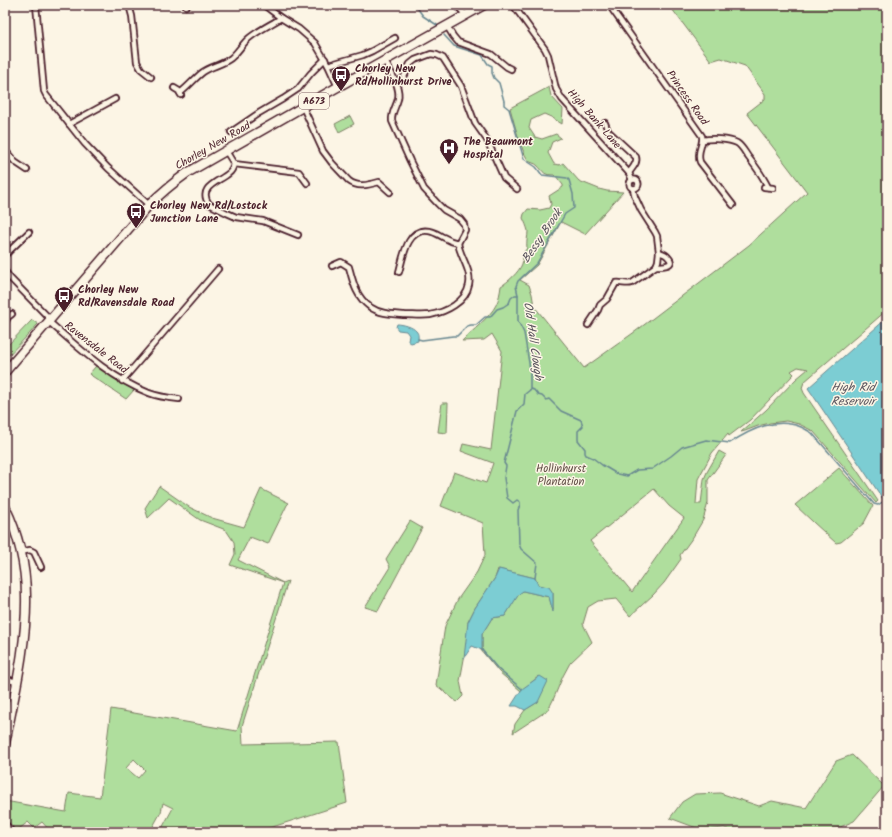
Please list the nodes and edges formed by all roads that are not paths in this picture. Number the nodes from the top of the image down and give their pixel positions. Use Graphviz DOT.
graph roads {
  1 [pos="36,5"];
  2 [pos="129,5"];
  3 [pos="264,5"];
  4 [pos="456,5"];
  5 [pos="484,5"];
  6 [pos="513,5"];
  7 [pos="609,5"];
  8 [pos="466,15"];
  9 [pos="281,18"];
  10 [pos="447,26"];
  11 [pos="391,38"];
  12 [pos="325,60"];
  13 [pos="385,61"];
  14 [pos="328,65"];
  15 [pos="512,69"];
  16 [pos="151,77"];
  17 [pos="396,82"];
  18 [pos="338,87"];
  19 [pos="174,88"];
  20 [pos="115,100"];
  21 [pos="303,107"];
  22 [pos="605,123"];
  23 [pos="69,124"];
  24 [pos="231,132"];
  25 [pos="703,140"];
  26 [pos="5,150"];
  27 [pos="226,151"];
  28 [pos="234,164"];
  29 [pos="27,170"];
  30 [pos="629,173"];
  31 [pos="632,180"];
  32 [pos="308,183"];
  33 [pos="768,187"];
  34 [pos="517,189"];
  35 [pos="633,189"];
  36 [pos="390,192"];
  37 [pos="149,205"];
  38 [pos="733,205"];
  39 [pos="29,232"];
  40 [pos="298,235"];
  41 [pos="458,244"];
  42 [pos="658,252"];
  43 [pos="5,255"];
  44 [pos="332,266"];
  45 [pos="656,266"];
  46 [pos="218,269"];
  47 [pos="5,271"];
  48 [pos="399,272"];
  49 [pos="49,320"];
  50 [pos="588,325"];
  51 [pos="5,372"];
  52 [pos="122,381"];
  53 [pos="179,399"];
  54 [pos="5,507"];
  55 [pos="20,552"];
  56 [pos="41,567"];
  57 [pos="5,679"];
  58 [pos="17,682"];
  59 [pos="5,744"];
  60 [pos="5,826"];
  61 [pos="10,832"];
  1 -- 23 [label="street"];
  2 -- 16 [label="street"];
  3 -- 9 [label="street"];
  4 -- 8 [label="street"];
  5 -- 8 [label="highway, Chorley New Road / A673"];
  6 -- 30 [label="street, High Bank Lane"];
  7 -- 25 [label="street, Princess Road"];
  8 -- 10 [label="highway, Chorley New Road / A673"];
  9 -- 12 [label="street"];
  9 -- 19 [label="street"];
  10 -- 13 [label="highway, Chorley New Road / A673"];
  10 -- 15 [label="street"];
  11 -- 14 [label="street"];
  12 -- 14 [label="street"];
  12 -- 24 [label="street"];
  13 -- 17 [label="street"];
  13 -- 18 [label="highway, Chorley New Road / A673"];
  14 -- 18 [label="street"];
  17 -- 34 [label="street"];
  17 -- 41 [label="street"];
  18 -- 21 [label="highway, Chorley New Road / A673"];
  20 -- 23 [label="street"];
  21 -- 27 [label="highway, Chorley New Road / A673"];
  21 -- 36 [label="street"];
  22 -- 30 [label="street"];
  23 -- 37 [label="street"];
  25 -- 33 [label="street"];
  25 -- 38 [label="street, Princess Road"];
  26 -- 29 [label="street"];
  27 -- 28 [label="street"];
  27 -- 37 [label="highway, Chorley New Road / A673"];
  28 -- 32 [label="street"];
  28 -- 40 [label="street"];
  30 -- 31 [label="street, High Bank Lane"];
  31 -- 35 [label="street, High Bank Lane"];
  31 -- 35 [label="street, High Bank Lane"];
  35 -- 42 [label="street, High Bank Lane"];
  37 -- 49 [label="highway, Chorley New Road / A673"];
  39 -- 43 [label="street"];
  41 -- 44 [label="street"];
  41 -- 48 [label="street"];
  42 -- 45 [label="street"];
  42 -- 45 [label="street"];
  45 -- 50 [label="street"];
  46 -- 52 [label="street"];
  47 -- 49 [label="street, Ravensdale Road"];
  49 -- 51 [label="highway, Chorley New Road / A673"];
  49 -- 52 [label="street, Ravensdale Road"];
  52 -- 53 [label="street, Ravensdale Road"];
  54 -- 55 [label="highway"];
  55 -- 56 [label="street"];
  55 -- 58 [label="highway"];
  57 -- 58 [label="street"];
  58 -- 59 [label="highway"];
  60 -- 61 [label="highway"];
}
